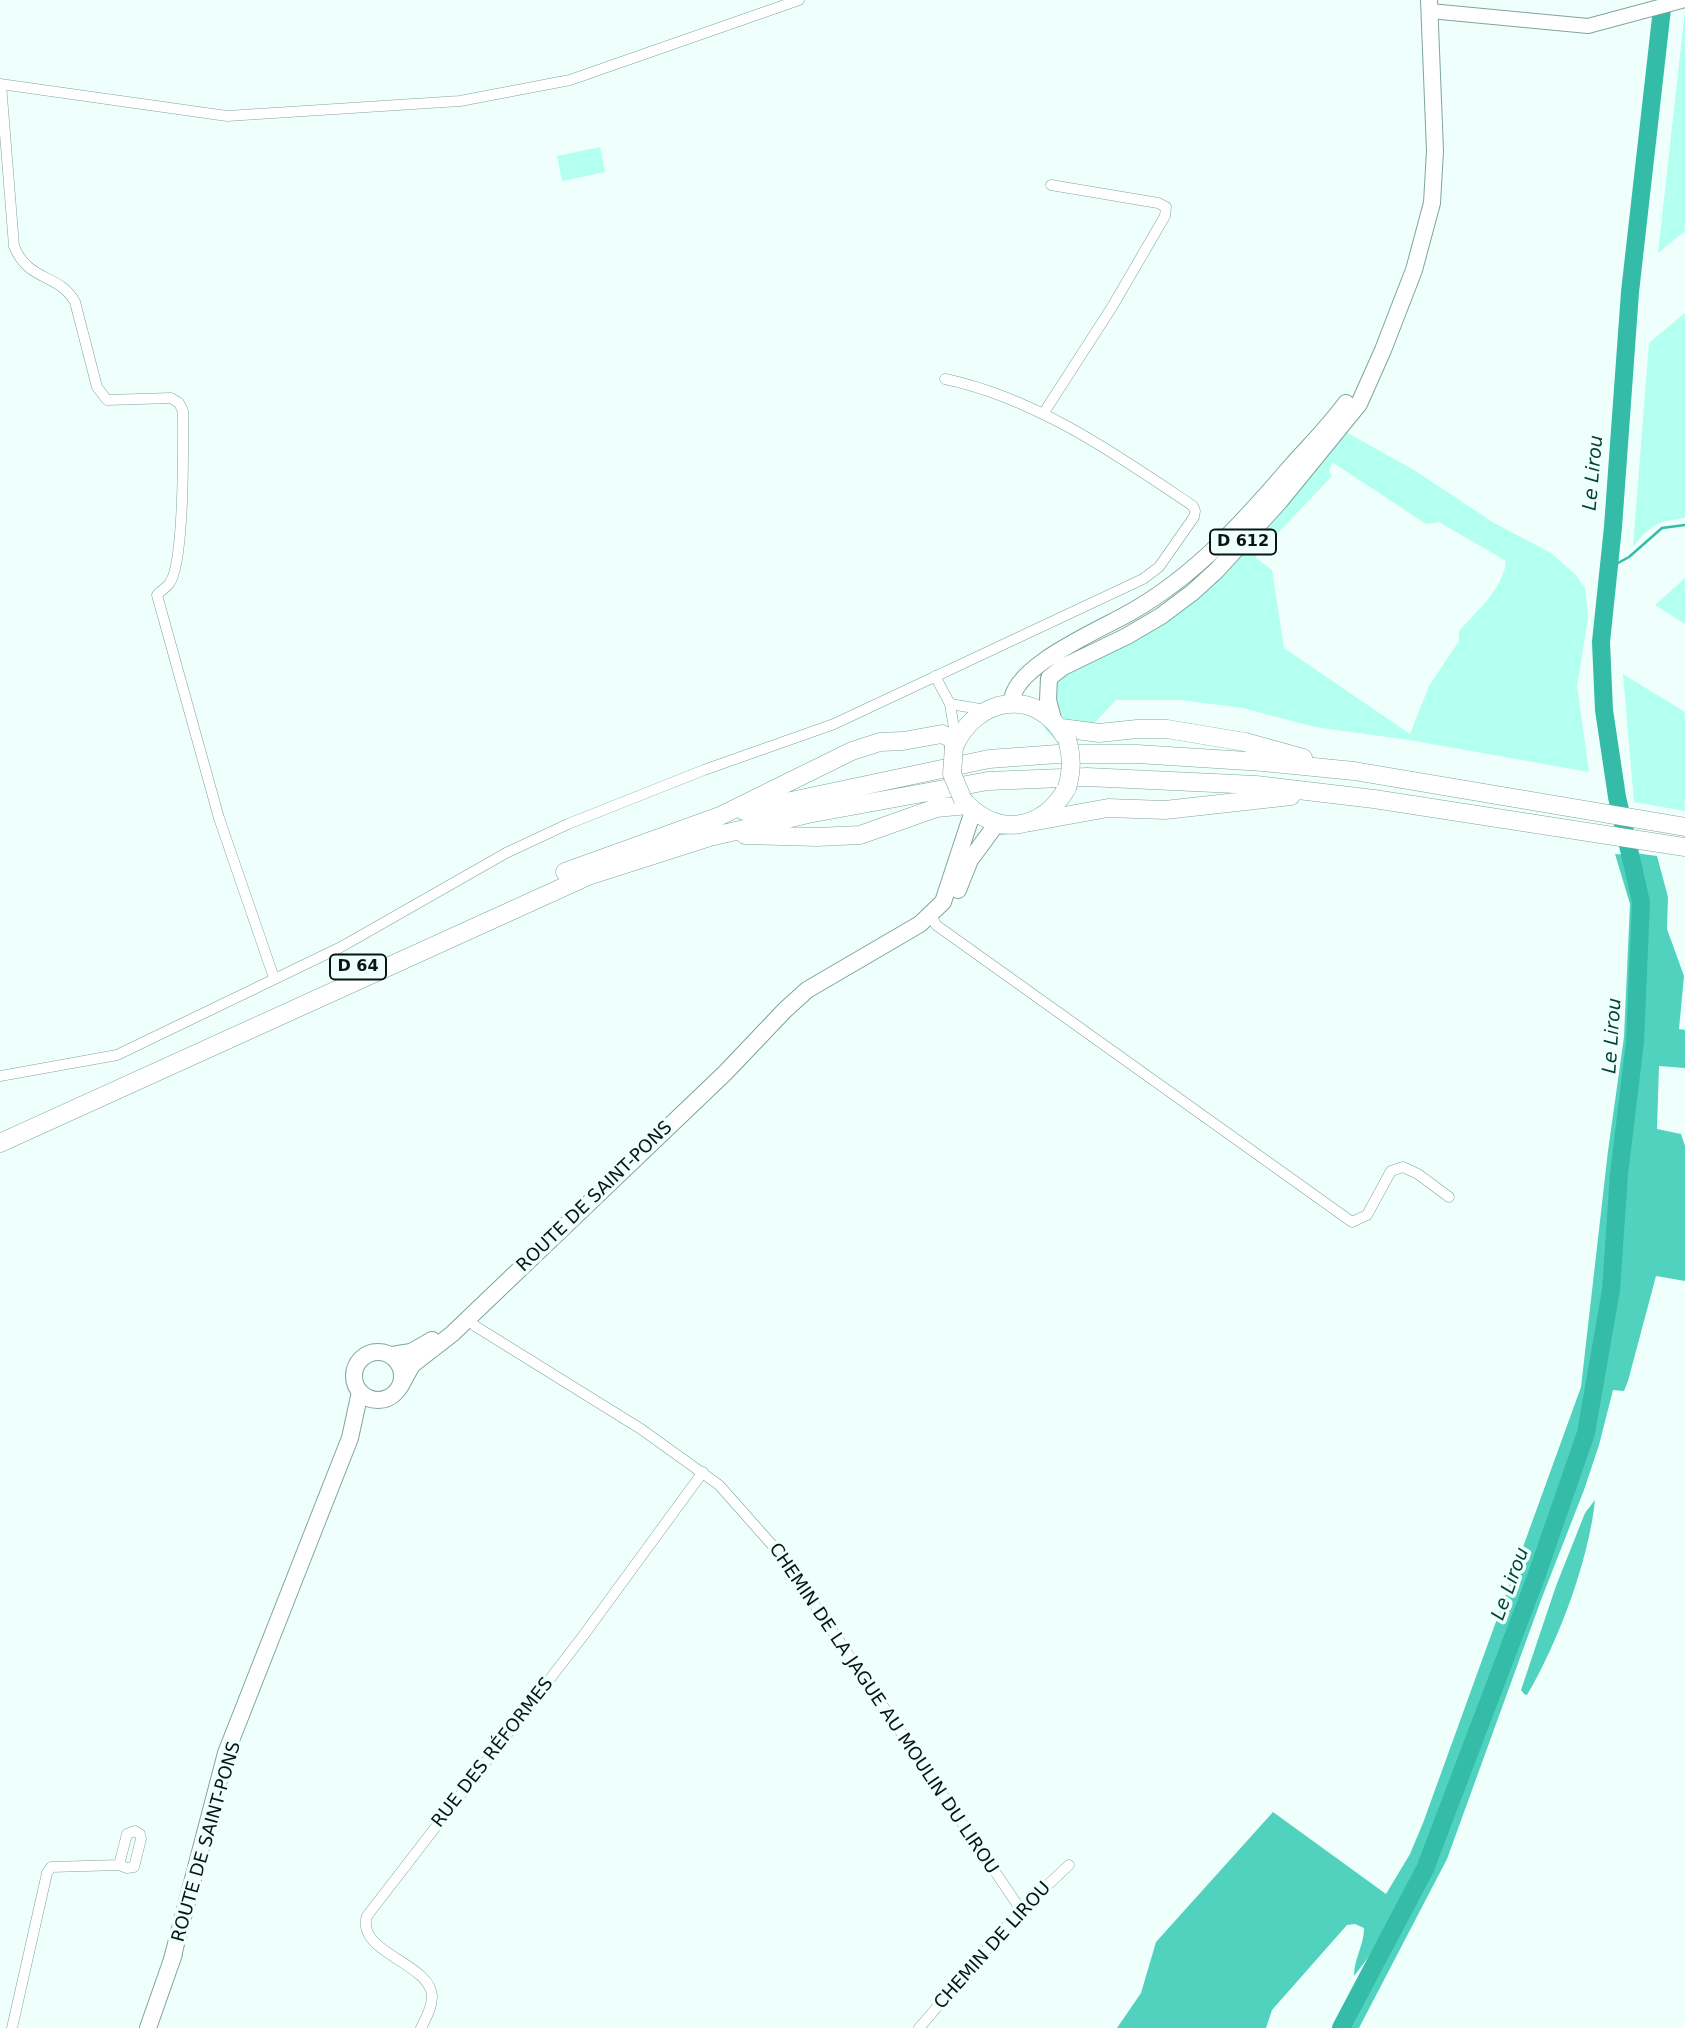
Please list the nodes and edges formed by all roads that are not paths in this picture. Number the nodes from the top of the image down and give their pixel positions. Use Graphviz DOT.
graph roads {
  1 [pos="799,0"];
  2 [pos="1685,0"];
  3 [pos="1430,6"];
  4 [pos="1,84"];
  5 [pos="1051,185"];
  6 [pos="1383,350"];
  7 [pos="945,379"];
  8 [pos="1043,414"];
  9 [pos="935,676"];
  10 [pos="950,704"];
  11 [pos="1012,704"];
  12 [pos="986,709"];
  13 [pos="1060,729"];
  14 [pos="957,740"];
  15 [pos="1354,771"];
  16 [pos="1374,799"];
  17 [pos="968,805"];
  18 [pos="720,816"];
  19 [pos="1022,824"];
  20 [pos="1683,827"];
  21 [pos="710,837"];
  22 [pos="1683,847"];
  23 [pos="933,920"];
  24 [pos="274,978"];
  25 [pos="0,1076"];
  26 [pos="0,1130"];
  27 [pos="0,1143"];
  28 [pos="1449,1197"];
  29 [pos="466,1319"];
  30 [pos="392,1355"];
  31 [pos="400,1387"];
  32 [pos="360,1392"];
  33 [pos="381,1400"];
  34 [pos="350,1438"];
  35 [pos="703,1472"];
  36 [pos="119,1865"];
  37 [pos="1069,1865"];
  38 [pos="1021,1910"];
  39 [pos="12,2028"];
  40 [pos="148,2028"];
  41 [pos="421,2028"];
  42 [pos="919,2028"];
  1 -- 4 [label="street"];
  2 -- 3 [label="street"];
  3 -- 6 [label="main road, D 612"];
  4 -- 24 [label="street"];
  5 -- 8 [label="street"];
  6 -- 11 [label="main road, D 612"];
  6 -- 13 [label="main road, D 612"];
  7 -- 8 [label="street"];
  8 -- 9 [label="street"];
  9 -- 10 [label="street"];
  9 -- 24 [label="street"];
  10 -- 12 [label="street"];
  10 -- 14 [label="street"];
  11 -- 12 [label="highway"];
  11 -- 13 [label="highway"];
  12 -- 14 [label="highway"];
  13 -- 15 [label="highway"];
  13 -- 19 [label="highway, bridge"];
  14 -- 17 [label="highway, bridge"];
  14 -- 18 [label="highway, D 64"];
  15 -- 18 [label="highway"];
  15 -- 20 [label="highway"];
  16 -- 19 [label="highway"];
  16 -- 21 [label="highway"];
  16 -- 22 [label="highway"];
  17 -- 19 [label="highway"];
  17 -- 21 [label="highway, D 64"];
  17 -- 23 [label="main road, ROUTE DE SAINT-PONS"];
  18 -- 26 [label="highway, D 64"];
  19 -- 23 [label="main road, ROUTE DE SAINT-PONS"];
  21 -- 27 [label="highway, D 64"];
  23 -- 28 [label="street"];
  23 -- 29 [label="main road, ROUTE DE SAINT-PONS"];
  24 -- 25 [label="street"];
  29 -- 30 [label="main road, ROUTE DE SAINT-PONS"];
  29 -- 31 [label="main road, ROUTE DE SAINT-PONS"];
  29 -- 35 [label="street, CHEMIN DE LA JAGUE AU MOULIN DU LIROU"];
  30 -- 31 [label="main road"];
  30 -- 32 [label="main road"];
  31 -- 33 [label="main road"];
  32 -- 33 [label="main road"];
  32 -- 34 [label="main road, ROUTE DE SAINT-PONS"];
  33 -- 34 [label="main road, ROUTE DE SAINT-PONS"];
  34 -- 40 [label="main road, ROUTE DE SAINT-PONS"];
  35 -- 38 [label="street, CHEMIN DE LA JAGUE AU MOULIN DU LIROU"];
  35 -- 41 [label="street, RUE DES RÉFORMES"];
  36 -- 39 [label="street"];
  37 -- 38 [label="street, CHEMIN DE LIROU"];
  38 -- 42 [label="street, CHEMIN DE LIROU"];
}
